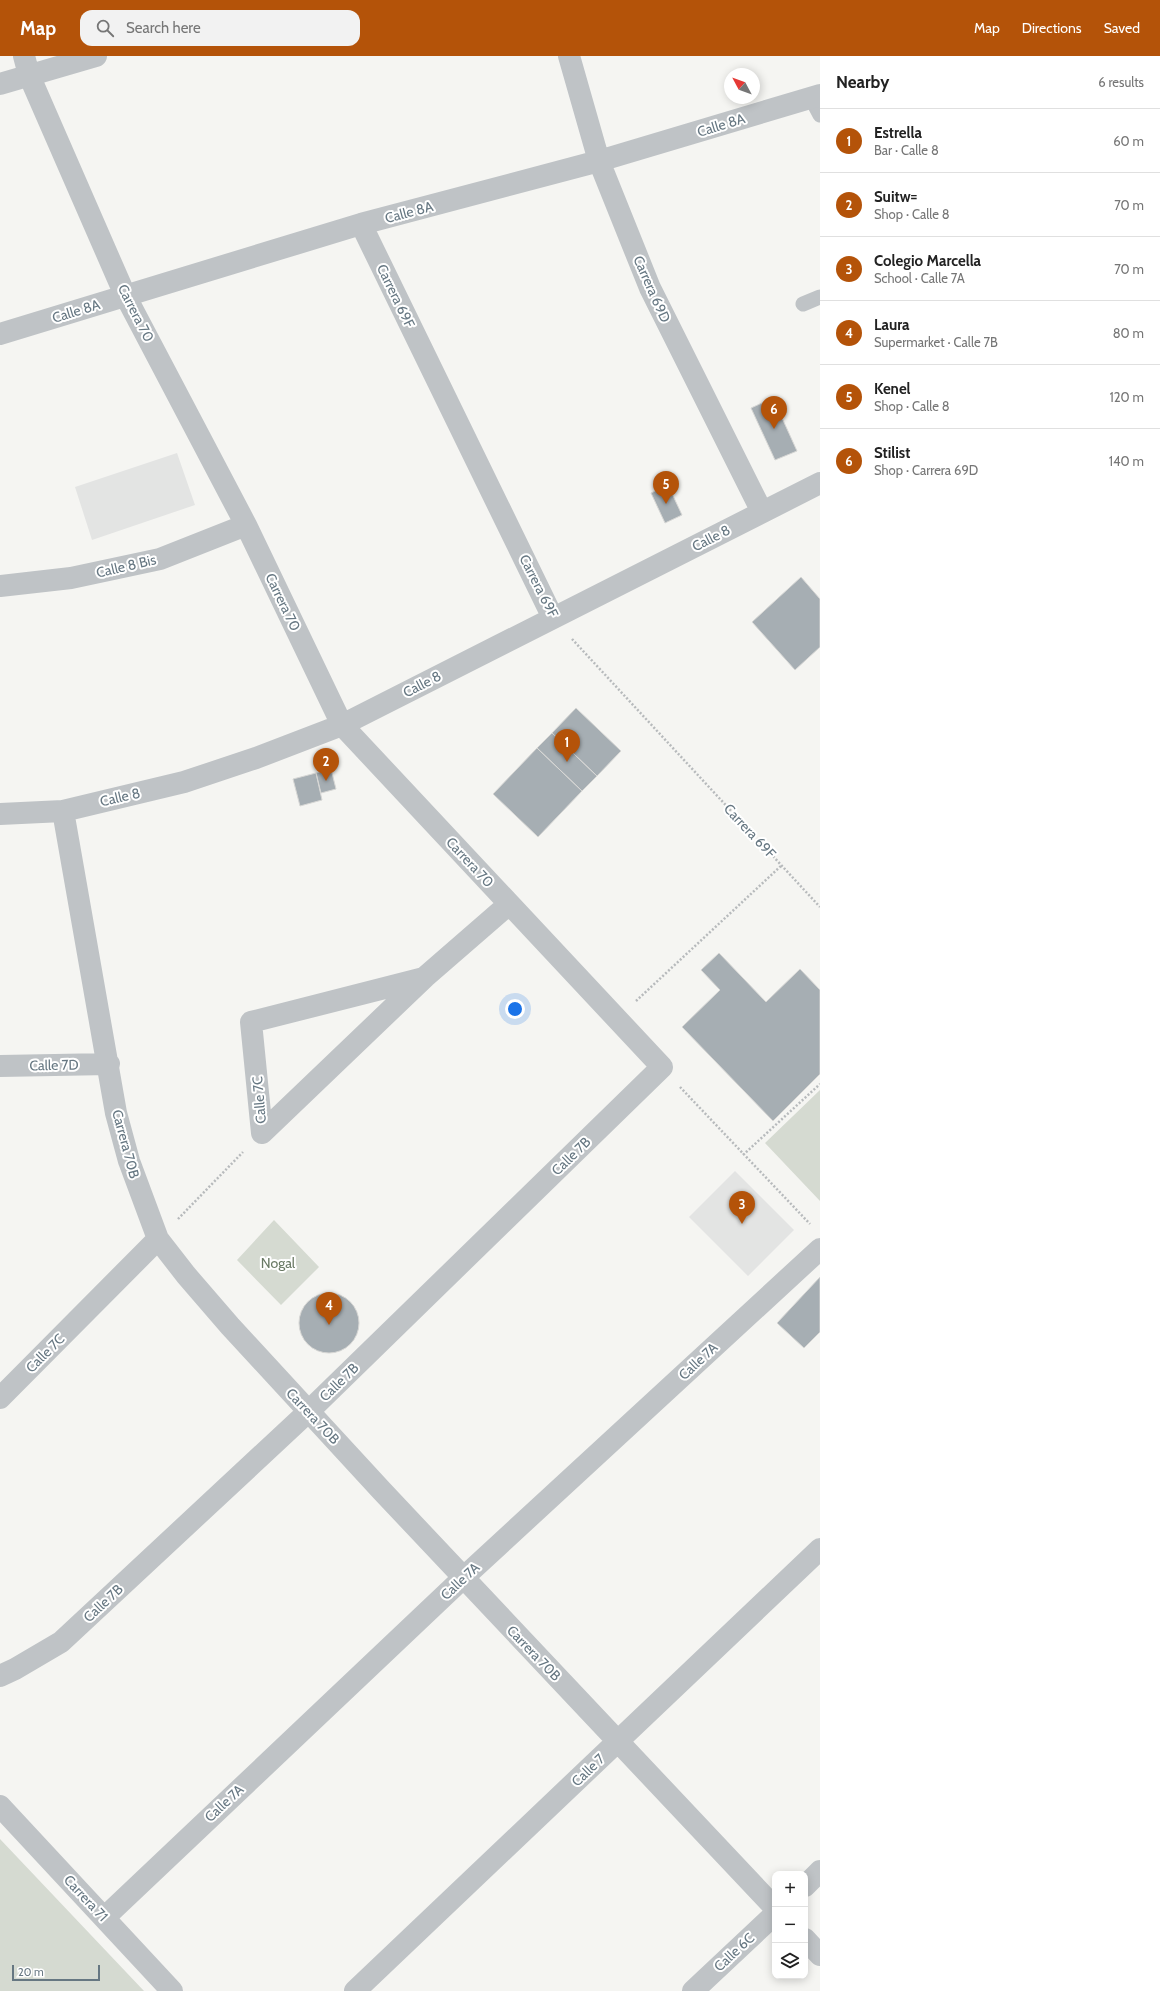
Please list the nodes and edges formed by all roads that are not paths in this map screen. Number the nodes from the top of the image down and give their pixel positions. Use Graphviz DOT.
graph roads {
  1 [pos="96,56"];
  2 [pos="569,56"];
  3 [pos="26,66"];
  4 [pos="0,84"];
  5 [pos="817,103"];
  6 [pos="599,161"];
  7 [pos="361,224"];
  8 [pos="125,295"];
  9 [pos="820,297"];
  10 [pos="803,304"];
  11 [pos="0,334"];
  12 [pos="820,483"];
  13 [pos="762,512"];
  14 [pos="246,525"];
  15 [pos="0,586"];
  16 [pos="553,618"];
  17 [pos="342,725"];
  18 [pos="63,811"];
  19 [pos="0,814"];
  20 [pos="509,904"];
  21 [pos="425,977"];
  22 [pos="109,1064"];
  23 [pos="0,1066"];
  24 [pos="662,1067"];
  25 [pos="158,1239"];
  26 [pos="817,1239"];
  27 [pos="0,1398"];
  28 [pos="309,1411"];
  29 [pos="820,1548"];
  30 [pos="463,1578"];
  31 [pos="0,1676"];
  32 [pos="618,1741"];
  33 [pos="0,1806"];
  34 [pos="820,1871"];
  35 [pos="808,1883"];
  36 [pos="774,1907"];
  37 [pos="772,1917"];
  38 [pos="104,1918"];
  39 [pos="808,1942"];
  40 [pos="820,1955"];
  41 [pos="172,1991"];
  42 [pos="355,1991"];
  43 [pos="693,1991"];
  1 -- 3 [label="street"];
  2 -- 6 [label="street, Carrera 69D"];
  3 -- 4 [label="street"];
  3 -- 8 [label="street, Carrera 70"];
  5 -- 6 [label="street, Calle 8A"];
  6 -- 7 [label="street, Calle 8A"];
  6 -- 13 [label="street, Carrera 69D"];
  7 -- 8 [label="street, Calle 8A"];
  7 -- 16 [label="street, Carrera 69F"];
  8 -- 11 [label="street, Calle 8A"];
  8 -- 14 [label="street, Carrera 70"];
  9 -- 10 [label="lane"];
  12 -- 13 [label="street, Calle 8"];
  13 -- 16 [label="street, Calle 8"];
  14 -- 15 [label="street, Calle 8 Bis"];
  14 -- 17 [label="street, Carrera 70"];
  16 -- 17 [label="street, Calle 8"];
  17 -- 18 [label="street, Calle 8"];
  17 -- 20 [label="street, Carrera 70"];
  18 -- 19 [label="street, Calle 8"];
  18 -- 22 [label="street, Carrera 70B"];
  20 -- 21 [label="street, Calle 7C"];
  20 -- 24 [label="street, Carrera 70"];
  21 -- 21 [label="street, Calle 7C"];
  22 -- 23 [label="street, Calle 7D"];
  22 -- 25 [label="street, Carrera 70B"];
  24 -- 28 [label="street, Calle 7B"];
  25 -- 27 [label="street, Calle 7C"];
  25 -- 28 [label="street, Carrera 70B"];
  26 -- 30 [label="street, Calle 7A"];
  28 -- 30 [label="street, Carrera 70B"];
  28 -- 31 [label="street, Calle 7B"];
  29 -- 32 [label="street, Calle 7"];
  30 -- 32 [label="street, Carrera 70B"];
  30 -- 38 [label="street, Calle 7A"];
  32 -- 36 [label="street, Carrera 70B"];
  32 -- 42 [label="street, Calle 7"];
  33 -- 38 [label="street, Carrera 71"];
  34 -- 35 [label="street"];
  37 -- 43 [label="street, Calle 6C"];
  38 -- 41 [label="street, Carrera 71"];
  39 -- 40 [label="street"];
}
